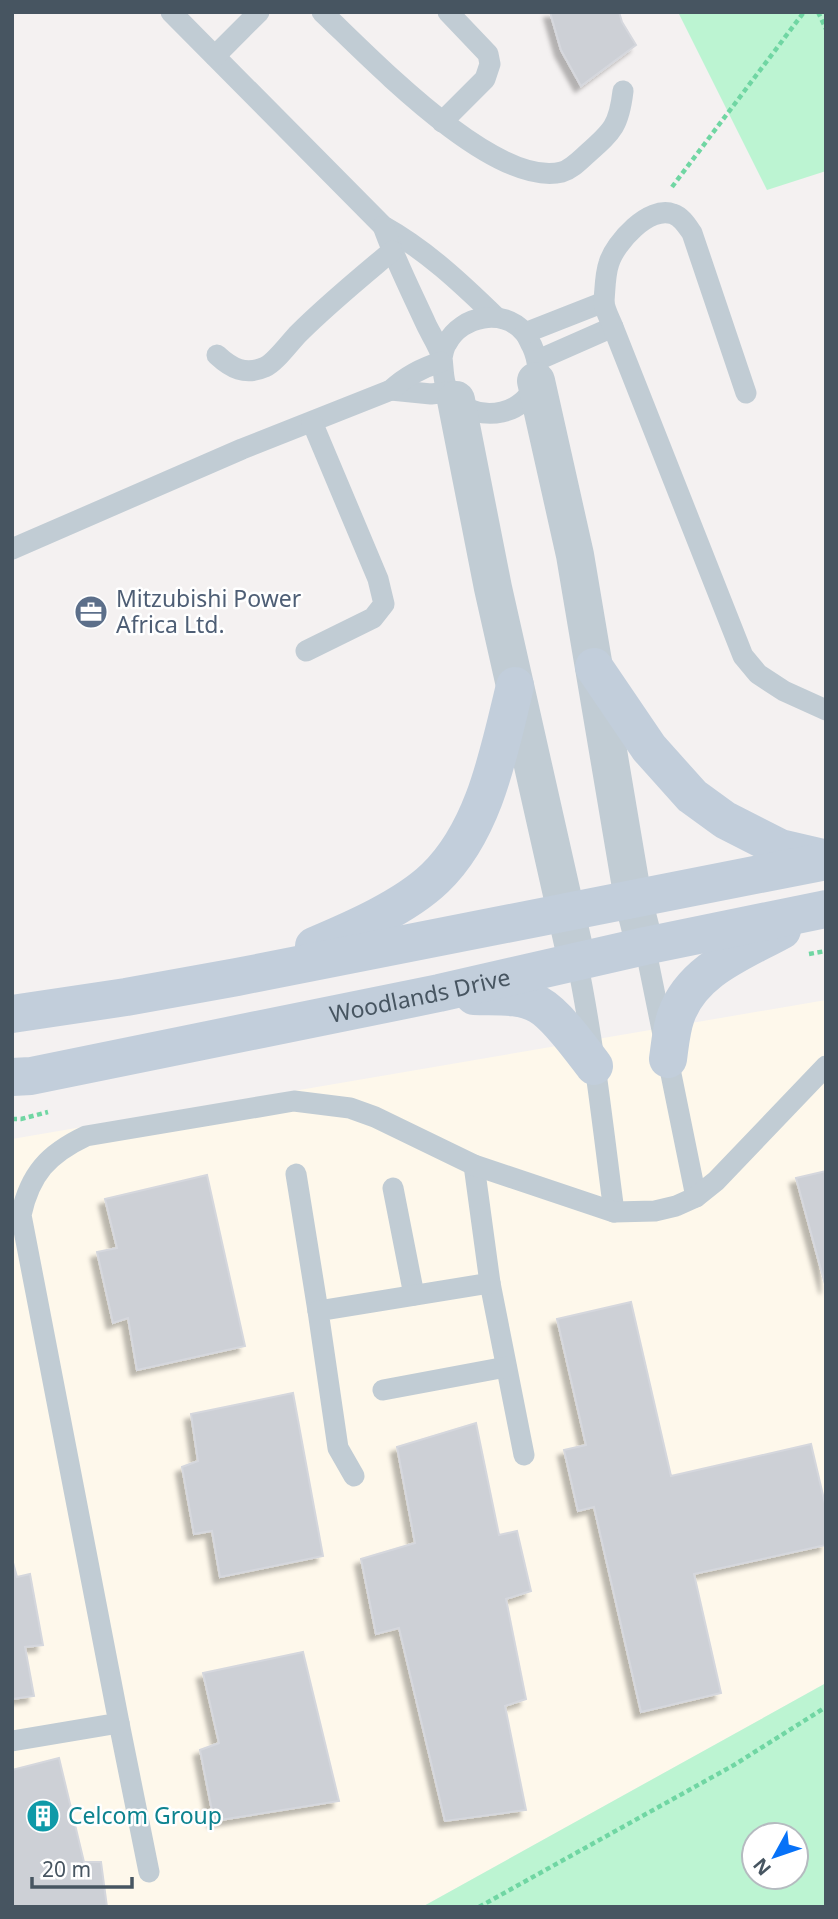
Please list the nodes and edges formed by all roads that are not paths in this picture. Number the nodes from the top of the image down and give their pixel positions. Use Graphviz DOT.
graph roads {
  1 [pos="171,12"];
  2 [pos="259,12"];
  3 [pos="322,12"];
  4 [pos="448,12"];
  5 [pos="215,56"];
  6 [pos="623,90"];
  7 [pos="442,122"];
  8 [pos="383,226"];
  9 [pos="392,251"];
  10 [pos="604,302"];
  11 [pos="496,317"];
  12 [pos="613,327"];
  13 [pos="525,333"];
  14 [pos="217,355"];
  15 [pos="441,360"];
  16 [pos="537,371"];
  17 [pos="391,390"];
  18 [pos="746,393"];
  19 [pos="452,396"];
  20 [pos="312,422"];
  21 [pos="12,549"];
  22 [pos="306,651"];
  23 [pos="594,667"];
  24 [pos="515,687"];
  25 [pos="826,710"];
  26 [pos="826,860"];
  27 [pos="633,899"];
  28 [pos="820,910"];
  29 [pos="566,912"];
  30 [pos="645,946"];
  31 [pos="577,961"];
  32 [pos="237,977"];
  33 [pos="439,993"];
  34 [pos="12,1014"];
  35 [pos="668,1059"];
  36 [pos="594,1066"];
  37 [pos="826,1066"];
  38 [pos="12,1077"];
  39 [pos="474,1165"];
  40 [pos="296,1174"];
  41 [pos="393,1188"];
  42 [pos="696,1197"];
  43 [pos="614,1212"];
  44 [pos="490,1283"];
  45 [pos="414,1295"];
  46 [pos="318,1311"];
  47 [pos="506,1367"];
  48 [pos="383,1390"];
  49 [pos="524,1455"];
  50 [pos="354,1476"];
  51 [pos="119,1723"];
  52 [pos="12,1741"];
  53 [pos="149,1872"];
  1 -- 5 [label="lane"];
  2 -- 5 [label="lane"];
  3 -- 7 [label="lane"];
  4 -- 7 [label="lane"];
  5 -- 8 [label="lane"];
  6 -- 7 [label="lane"];
  8 -- 9 [label="lane"];
  8 -- 11 [label="lane"];
  9 -- 14 [label="lane"];
  9 -- 15 [label="lane"];
  10 -- 12 [label="lane"];
  10 -- 13 [label="lane"];
  10 -- 18 [label="lane"];
  11 -- 13 [label="lane"];
  11 -- 15 [label="lane"];
  12 -- 16 [label="lane"];
  12 -- 25 [label="lane"];
  13 -- 16 [label="lane"];
  15 -- 17 [label="lane"];
  15 -- 19 [label="lane"];
  16 -- 19 [label="lane"];
  16 -- 23 [label="street"];
  17 -- 19 [label="lane"];
  17 -- 20 [label="lane"];
  19 -- 24 [label="street"];
  20 -- 21 [label="lane"];
  20 -- 22 [label="lane"];
  23 -- 26 [label="main road"];
  23 -- 27 [label="street"];
  24 -- 29 [label="street"];
  24 -- 32 [label="main road"];
  26 -- 27 [label="main road"];
  27 -- 29 [label="main road"];
  27 -- 30 [label="street"];
  28 -- 30 [label="main road, Woodlands Drive"];
  28 -- 35 [label="main road"];
  29 -- 31 [label="street"];
  29 -- 32 [label="main road"];
  30 -- 31 [label="main road, Woodlands Drive"];
  30 -- 35 [label="lane"];
  31 -- 33 [label="main road, Woodlands Drive"];
  31 -- 36 [label="lane"];
  32 -- 34 [label="main road"];
  33 -- 36 [label="main road"];
  33 -- 38 [label="main road, Woodlands Drive"];
  35 -- 42 [label="lane"];
  36 -- 43 [label="lane"];
  37 -- 42 [label="lane"];
  39 -- 43 [label="lane"];
  39 -- 44 [label="lane"];
  39 -- 51 [label="lane"];
  40 -- 46 [label="lane"];
  41 -- 45 [label="lane"];
  42 -- 43 [label="lane"];
  44 -- 45 [label="lane"];
  44 -- 47 [label="lane"];
  45 -- 46 [label="lane"];
  46 -- 50 [label="lane"];
  47 -- 48 [label="lane"];
  47 -- 49 [label="lane"];
  51 -- 52 [label="lane"];
  51 -- 53 [label="lane"];
}
